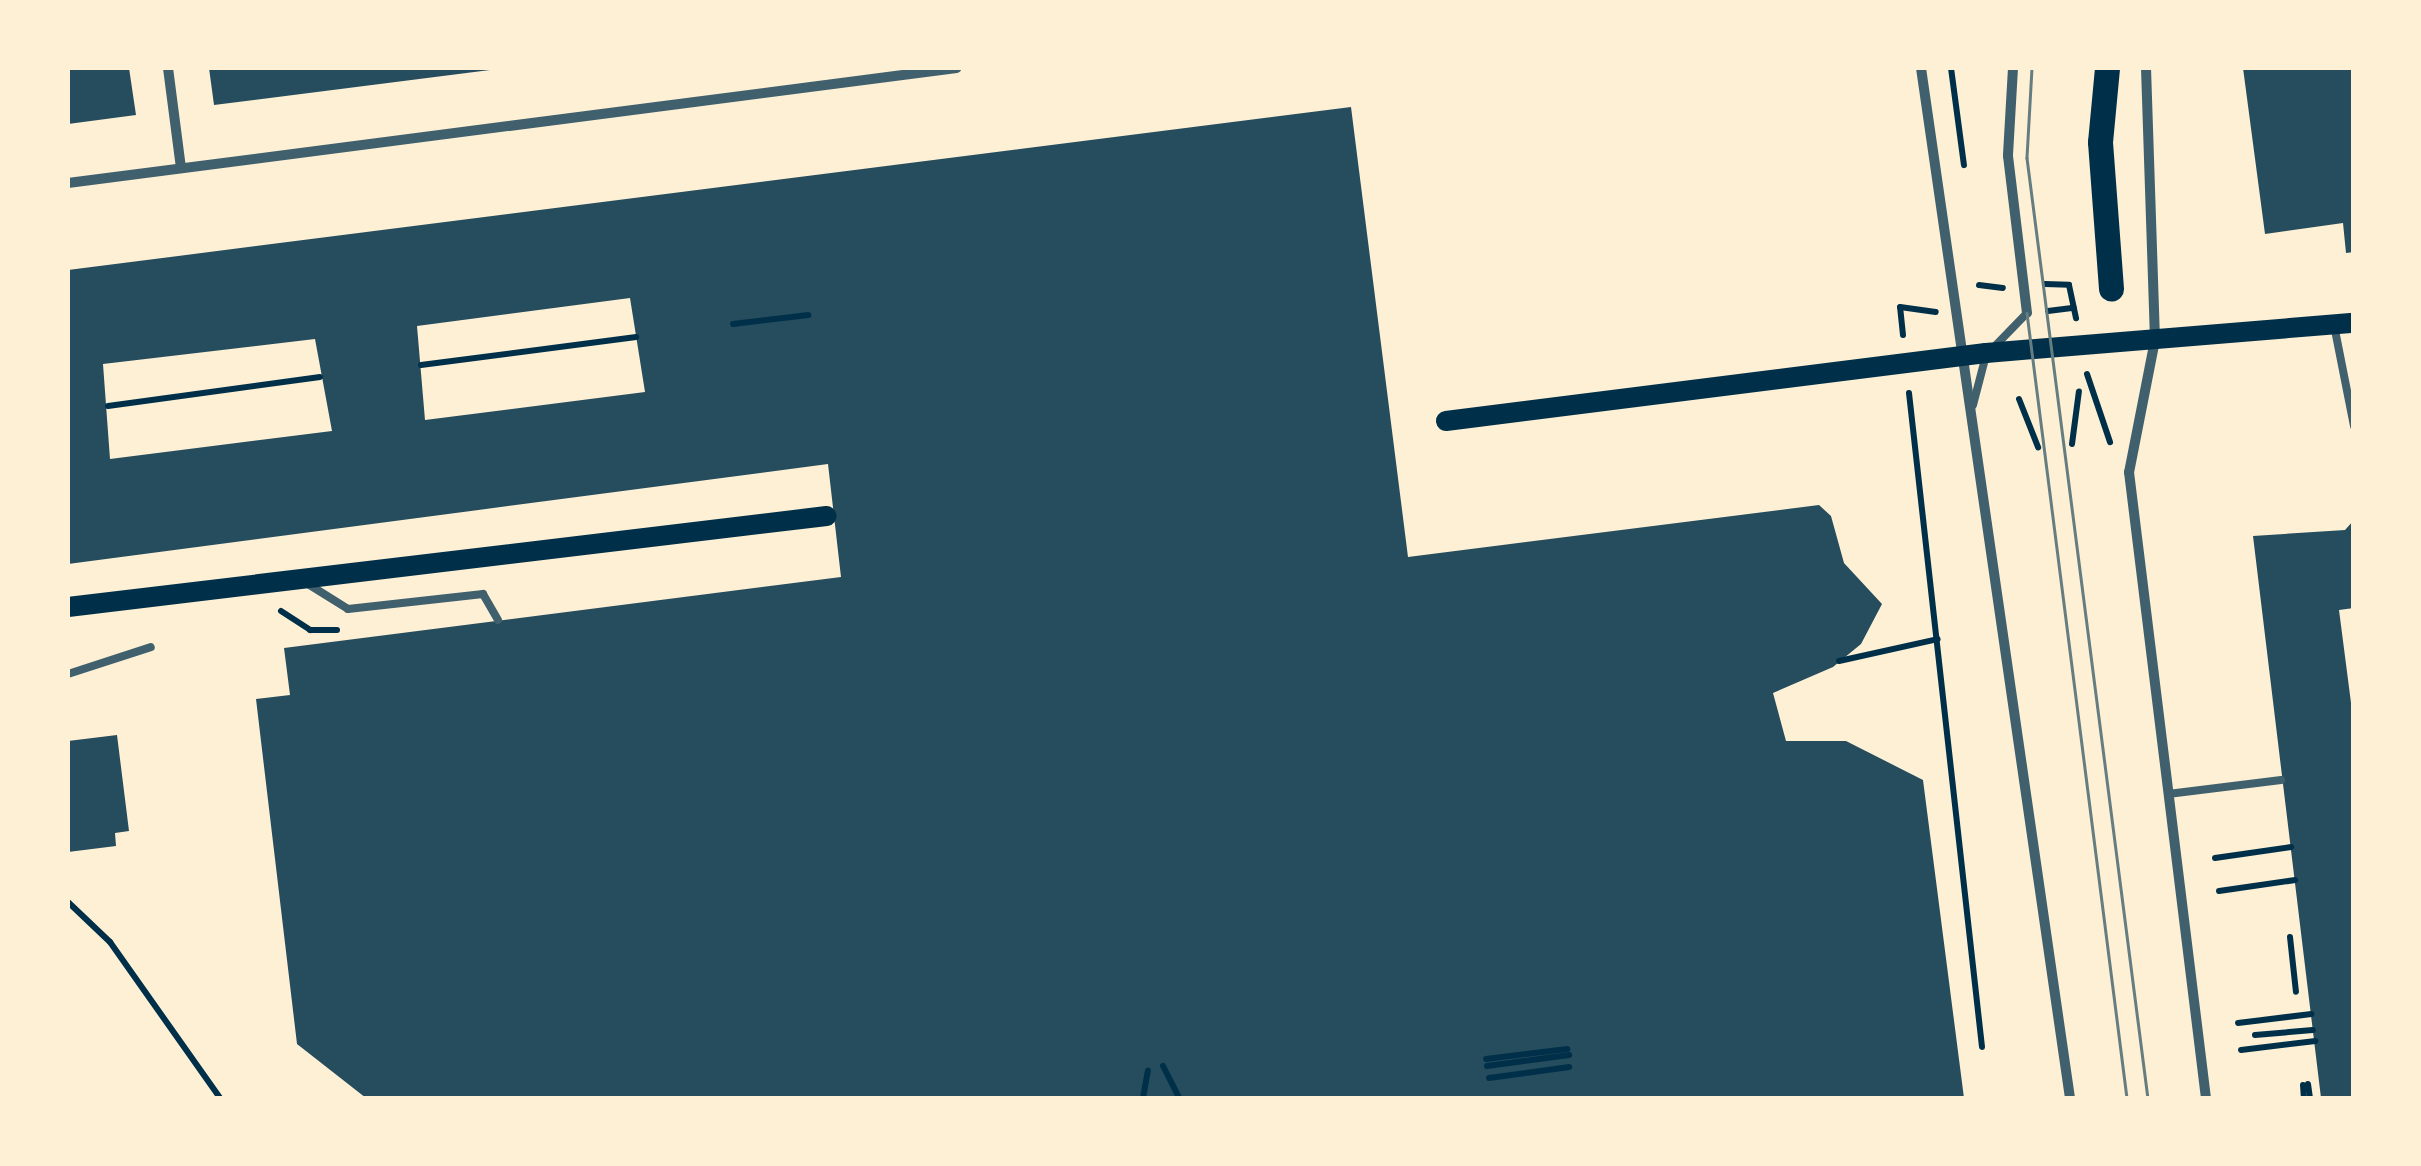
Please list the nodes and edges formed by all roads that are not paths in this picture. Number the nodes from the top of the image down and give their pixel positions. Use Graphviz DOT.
graph roads {
  1 [pos="168,68"];
  2 [pos="956,68"];
  3 [pos="1921,68"];
  4 [pos="2013,68"];
  5 [pos="2107,68"];
  6 [pos="2146,68"];
  7 [pos="181,168"];
  8 [pos="68,183"];
  9 [pos="2111,289"];
  10 [pos="2028,313"];
  11 [pos="2344,324"];
  12 [pos="2155,340"];
  13 [pos="1986,353"];
  14 [pos="1959,356"];
  15 [pos="1973,405"];
  16 [pos="1446,421"];
  17 [pos="2354,426"];
  18 [pos="827,516"];
  19 [pos="280,580"];
  20 [pos="68,608"];
  21 [pos="498,620"];
  22 [pos="151,646"];
  23 [pos="68,674"];
  24 [pos="2281,780"];
  25 [pos="2168,794"];
  26 [pos="2070,1098"];
  27 [pos="2206,1098"];
  1 -- 7 [label="street"];
  2 -- 7 [label="street"];
  3 -- 14 [label="street"];
  4 -- 10 [label="street"];
  5 -- 9 [label="main road"];
  6 -- 12 [label="street"];
  7 -- 8 [label="street"];
  10 -- 13 [label="lane"];
  11 -- 12 [label="main road"];
  11 -- 17 [label="lane"];
  12 -- 13 [label="main road"];
  12 -- 25 [label="street"];
  13 -- 14 [label="main road"];
  13 -- 15 [label="lane"];
  14 -- 15 [label="street"];
  14 -- 16 [label="main road"];
  15 -- 26 [label="street"];
  18 -- 19 [label="main road"];
  19 -- 20 [label="main road"];
  19 -- 21 [label="lane"];
  22 -- 23 [label="lane"];
  24 -- 25 [label="lane"];
  25 -- 27 [label="street"];
}
